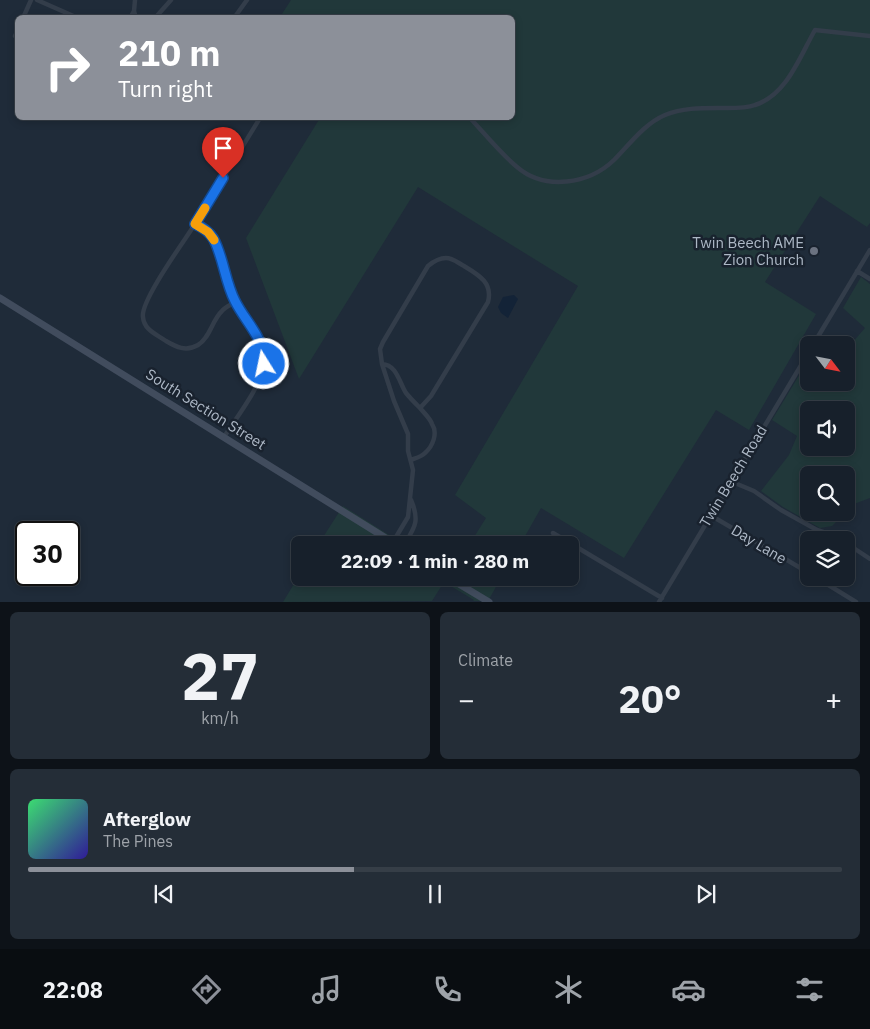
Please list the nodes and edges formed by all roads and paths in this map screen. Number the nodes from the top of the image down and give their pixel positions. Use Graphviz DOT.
graph roads {
  1 [pos="31,0"];
  2 [pos="37,0"];
  3 [pos="135,0"];
  4 [pos="170,0"];
  5 [pos="247,0"];
  6 [pos="134,11"];
  7 [pos="24,15"];
  8 [pos="71,15"];
  9 [pos="132,15"];
  10 [pos="135,15"];
  11 [pos="157,15"];
  12 [pos="236,15"];
  13 [pos="870,36"];
  14 [pos="259,120"];
  15 [pos="472,120"];
  16 [pos="195,224"];
  17 [pos="870,250"];
  18 [pos="857,271"];
  19 [pos="870,279"];
  20 [pos="0,298"];
  21 [pos="235,302"];
  22 [pos="818,336"];
  23 [pos="382,364"];
  24 [pos="800,367"];
  25 [pos="420,408"];
  26 [pos="224,437"];
  27 [pos="411,460"];
  28 [pos="730,481"];
  29 [pos="410,500"];
  30 [pos="710,515"];
  31 [pos="820,531"];
  32 [pos="554,533"];
  33 [pos="382,536"];
  34 [pos="399,536"];
  35 [pos="408,536"];
  36 [pos="855,548"];
  37 [pos="870,559"];
  38 [pos="800,568"];
  39 [pos="462,586"];
  40 [pos="829,586"];
  41 [pos="660,600"];
  42 [pos="489,602"];
  43 [pos="856,602"];
  1 -- 7 [label="street"];
  2 -- 8 [label="street"];
  3 -- 6 [label="street"];
  4 -- 11 [label="street"];
  5 -- 12 [label="street"];
  6 -- 9 [label="street"];
  6 -- 10 [label="street"];
  13 -- 15 [label="street"];
  14 -- 16 [label="street"];
  16 -- 21 [label="street"];
  16 -- 21 [label="street"];
  17 -- 18 [label="street"];
  18 -- 19 [label="street"];
  18 -- 22 [label="street"];
  20 -- 26 [label="street, South Section Street"];
  21 -- 26 [label="street"];
  23 -- 25 [label="street"];
  23 -- 25 [label="street"];
  23 -- 27 [label="street"];
  24 -- 28 [label="street, Twin Beech Road"];
  25 -- 27 [label="street"];
  26 -- 33 [label="street, South Section Street"];
  27 -- 29 [label="street"];
  28 -- 30 [label="street, Twin Beech Road"];
  28 -- 31 [label="street"];
  29 -- 34 [label="street"];
  29 -- 35 [label="street"];
  30 -- 38 [label="street, Day Lane"];
  30 -- 41 [label="street, Twin Beech Road"];
  32 -- 41 [label="street"];
  36 -- 37 [label="street"];
  39 -- 42 [label="street"];
  40 -- 43 [label="street"];
}
